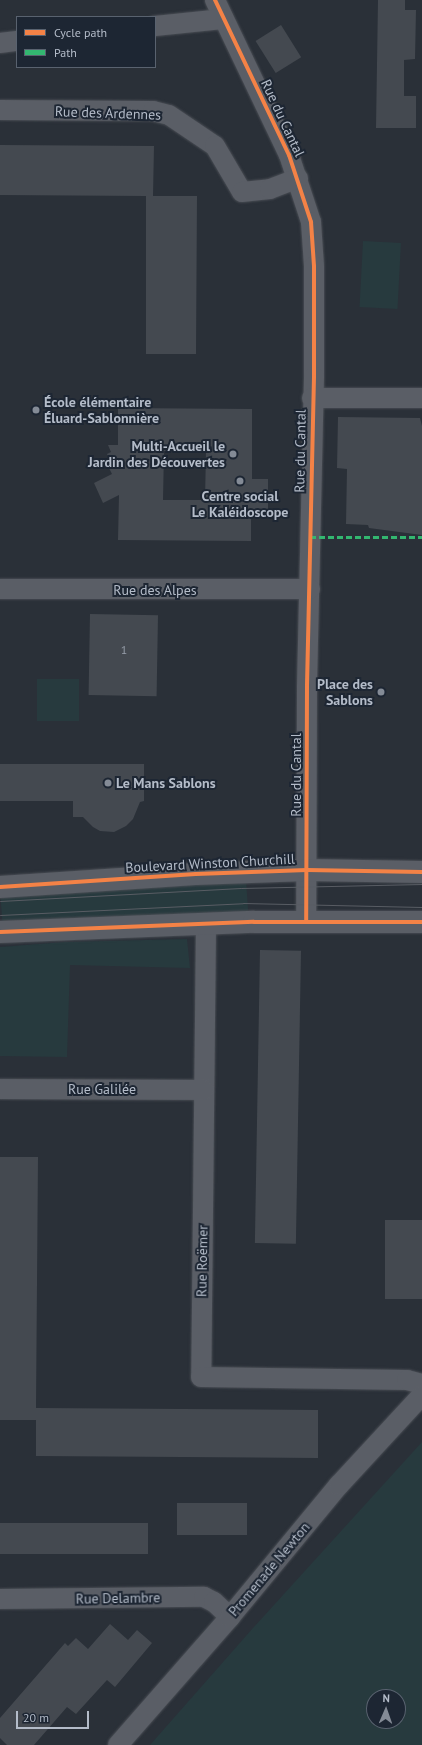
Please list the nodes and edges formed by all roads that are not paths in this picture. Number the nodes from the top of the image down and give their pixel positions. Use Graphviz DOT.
graph roads {
  1 [pos="215,0"];
  2 [pos="223,19"];
  3 [pos="156,26"];
  4 [pos="16,41"];
  5 [pos="0,43"];
  6 [pos="0,110"];
  7 [pos="298,178"];
  8 [pos="312,398"];
  9 [pos="422,398"];
  10 [pos="0,589"];
  11 [pos="310,589"];
  12 [pos="307,870"];
  13 [pos="422,872"];
  14 [pos="0,887"];
  15 [pos="306,922"];
  16 [pos="422,922"];
  17 [pos="206,924"];
  18 [pos="0,932"];
  19 [pos="0,1089"];
  20 [pos="204,1090"];
  21 [pos="422,1384"];
  22 [pos="422,1395"];
  23 [pos="0,1599"];
  24 [pos="230,1617"];
  25 [pos="118,1745"];
  1 -- 2 [label="street, Rue du Cantal"];
  2 -- 3 [label="street"];
  2 -- 7 [label="street, Rue du Cantal"];
  4 -- 5 [label="street"];
  6 -- 7 [label="street, Rue des Ardennes"];
  7 -- 8 [label="street, Rue du Cantal"];
  8 -- 9 [label="street"];
  8 -- 11 [label="street, Rue du Cantal"];
  10 -- 11 [label="street, Rue des Alpes"];
  11 -- 12 [label="street, Rue du Cantal"];
  12 -- 13 [label="street, Boulevard Winston Churchill"];
  12 -- 14 [label="street, Boulevard Winston Churchill"];
  12 -- 15 [label="street, Rue du Cantal"];
  15 -- 16 [label="street"];
  15 -- 17 [label="street"];
  17 -- 18 [label="street"];
  17 -- 20 [label="street, Rue Roëmer"];
  19 -- 20 [label="street, Rue Galilée"];
  20 -- 21 [label="street, Rue Roëmer"];
  22 -- 24 [label="street, Promenade Newton"];
  23 -- 24 [label="street, Rue Delambre"];
  24 -- 25 [label="street, Promenade Newton"];
}
